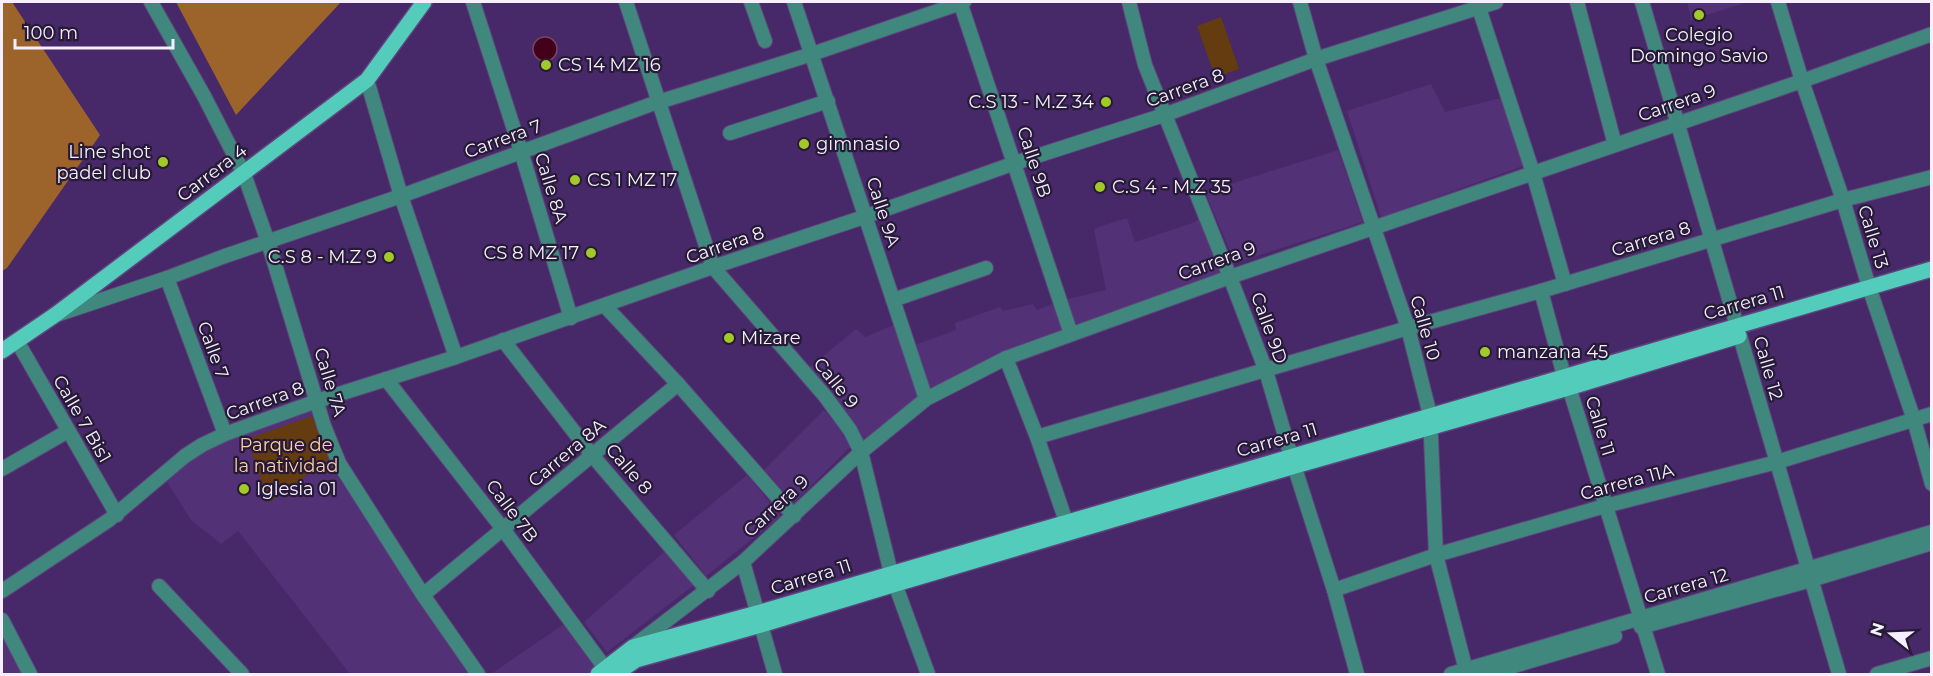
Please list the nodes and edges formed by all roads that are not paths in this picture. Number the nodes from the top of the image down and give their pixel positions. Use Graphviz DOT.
graph roads {
  1 [pos="151,2"];
  2 [pos="424,2"];
  3 [pos="473,2"];
  4 [pos="626,2"];
  5 [pos="751,2"];
  6 [pos="794,2"];
  7 [pos="962,2"];
  8 [pos="1129,2"];
  9 [pos="1300,2"];
  10 [pos="1496,2"];
  11 [pos="1577,2"];
  12 [pos="1642,2"];
  13 [pos="1778,2"];
  14 [pos="1478,4"];
  15 [pos="1932,34"];
  16 [pos="765,41"];
  17 [pos="812,54"];
  18 [pos="1316,58"];
  19 [pos="367,80"];
  20 [pos="1802,81"];
  21 [pos="828,101"];
  22 [pos="658,104"];
  23 [pos="1164,115"];
  24 [pos="1678,123"];
  25 [pos="730,133"];
  26 [pos="1615,145"];
  27 [pos="521,151"];
  28 [pos="1015,163"];
  29 [pos="1533,173"];
  30 [pos="244,174"];
  31 [pos="1932,177"];
  32 [pos="401,196"];
  33 [pos="1843,200"];
  34 [pos="866,216"];
  35 [pos="1374,227"];
  36 [pos="1711,239"];
  37 [pos="268,242"];
  38 [pos="713,267"];
  39 [pos="986,268"];
  40 [pos="1932,269"];
  41 [pos="1230,277"];
  42 [pos="167,279"];
  43 [pos="1932,279"];
  44 [pos="1565,284"];
  45 [pos="1541,291"];
  46 [pos="1871,292"];
  47 [pos="893,300"];
  48 [pos="605,306"];
  49 [pos="55,315"];
  50 [pos="571,318"];
  51 [pos="1408,328"];
  52 [pos="1738,331"];
  53 [pos="1071,334"];
  54 [pos="503,340"];
  55 [pos="17,341"];
  56 [pos="2,351"];
  57 [pos="456,357"];
  58 [pos="1006,358"];
  59 [pos="1266,371"];
  60 [pos="386,379"];
  61 [pos="1566,382"];
  62 [pos="678,384"];
  63 [pos="926,399"];
  64 [pos="317,401"];
  65 [pos="1932,414"];
  66 [pos="1914,420"];
  67 [pos="1430,422"];
  68 [pos="68,431"];
  69 [pos="225,434"];
  70 [pos="1037,437"];
  71 [pos="861,452"];
  72 [pos="592,455"];
  73 [pos="1293,461"];
  74 [pos="1777,462"];
  75 [pos="2,469"];
  76 [pos="1932,484"];
  77 [pos="1605,506"];
  78 [pos="117,515"];
  79 [pos="794,516"];
  80 [pos="1068,527"];
  81 [pos="503,529"];
  82 [pos="1932,532"];
  83 [pos="1932,543"];
  84 [pos="1436,555"];
  85 [pos="743,562"];
  86 [pos="1810,574"];
  87 [pos="893,578"];
  88 [pos="159,586"];
  89 [pos="1334,590"];
  90 [pos="2,591"];
  91 [pos="708,591"];
  92 [pos="423,595"];
  93 [pos="759,619"];
  94 [pos="2,620"];
  95 [pos="1641,623"];
  96 [pos="635,653"];
  97 [pos="1932,657"];
  98 [pos="1466,672"];
  99 [pos="607,673"];
  100 [pos="30,675"];
  101 [pos="242,675"];
  102 [pos="478,675"];
  103 [pos="775,675"];
  104 [pos="928,675"];
  105 [pos="1356,675"];
  106 [pos="1451,675"];
  107 [pos="1487,675"];
  108 [pos="1658,675"];
  109 [pos="1839,675"];
  110 [pos="1877,675"];
  1 -- 30 [label="street, Calle 7A"];
  2 -- 19 [label="main road, Carrera 4"];
  3 -- 27 [label="street, Calle 8A"];
  4 -- 22 [label="street, Calle 9"];
  5 -- 16 [label="street"];
  6 -- 17 [label="street, Calle 9A"];
  7 -- 17 [label="street, Carrera 7"];
  7 -- 28 [label="street, Calle 9B"];
  8 -- 23 [label="street, Calle 9D"];
  9 -- 18 [label="street, Calle 10"];
  10 -- 14 [label="street, Carrera 8"];
  11 -- 26 [label="street"];
  12 -- 24 [label="street, Calle 12"];
  13 -- 20 [label="street, Calle 13"];
  14 -- 18 [label="street, Carrera 8"];
  14 -- 29 [label="street"];
  15 -- 20 [label="street, Carrera 9"];
  17 -- 21 [label="street, Calle 9A"];
  17 -- 22 [label="street, Carrera 7"];
  18 -- 23 [label="street, Carrera 8"];
  18 -- 35 [label="street, Calle 10"];
  19 -- 30 [label="main road, Carrera 4"];
  19 -- 32 [label="street"];
  20 -- 24 [label="street, Carrera 9"];
  20 -- 33 [label="street, Calle 13"];
  21 -- 25 [label="street"];
  21 -- 34 [label="street, Calle 9A"];
  22 -- 27 [label="street, Carrera 7"];
  22 -- 38 [label="street, Calle 9"];
  23 -- 28 [label="street, Carrera 8"];
  23 -- 41 [label="street, Calle 9D"];
  24 -- 26 [label="street, Carrera 9"];
  24 -- 36 [label="street, Calle 12"];
  26 -- 29 [label="street, Carrera 9"];
  27 -- 32 [label="street, Carrera 7"];
  27 -- 50 [label="street, Calle 8A"];
  28 -- 34 [label="street, Carrera 8"];
  28 -- 53 [label="street, Calle 9B"];
  29 -- 35 [label="street, Carrera 9"];
  29 -- 44 [label="street"];
  30 -- 37 [label="street, Calle 7A"];
  30 -- 49 [label="main road, Carrera 4"];
  31 -- 33 [label="street, Carrera 8"];
  32 -- 37 [label="street, Carrera 7"];
  32 -- 57 [label="street"];
  33 -- 36 [label="street, Carrera 8"];
  33 -- 46 [label="street, Calle 13"];
  34 -- 38 [label="street, Carrera 8"];
  34 -- 47 [label="street, Calle 9A"];
  35 -- 41 [label="street, Carrera 9"];
  35 -- 51 [label="street, Calle 10"];
  36 -- 44 [label="street, Carrera 8"];
  36 -- 52 [label="street, Calle 12"];
  37 -- 42 [label="street, Carrera 7"];
  37 -- 64 [label="street, Calle 7A"];
  38 -- 48 [label="street, Carrera 8"];
  38 -- 71 [label="street, Calle 9"];
  39 -- 47 [label="street"];
  40 -- 46 [label="main road, Carrera 11"];
  41 -- 53 [label="street, Carrera 9"];
  41 -- 59 [label="street, Calle 9D"];
  42 -- 49 [label="street, Carrera 7"];
  42 -- 69 [label="street, Calle 7"];
  43 -- 46 [label="main road, Carrera 11"];
  44 -- 45 [label="street, Carrera 8"];
  45 -- 51 [label="street, Carrera 8"];
  45 -- 61 [label="street, Calle 11"];
  46 -- 52 [label="main road, Carrera 11"];
  46 -- 66 [label="street, Calle 13"];
  47 -- 63 [label="street, Calle 9A"];
  48 -- 50 [label="street, Carrera 8"];
  48 -- 62 [label="street"];
  49 -- 55 [label="main road, Carrera 4"];
  50 -- 54 [label="street, Carrera 8"];
  51 -- 59 [label="street, Carrera 8"];
  51 -- 67 [label="street, Calle 10"];
  52 -- 61 [label="main road, Carrera 11"];
  52 -- 74 [label="street, Calle 12"];
  53 -- 58 [label="street, Carrera 9"];
  54 -- 57 [label="street, Carrera 8"];
  54 -- 72 [label="street, Calle 8"];
  55 -- 56 [label="main road, Carrera 4"];
  55 -- 68 [label="street, Calle 7 Bis1"];
  57 -- 60 [label="street, Carrera 8"];
  58 -- 63 [label="street, Carrera 9"];
  58 -- 70 [label="street"];
  59 -- 70 [label="street, Carrera 8"];
  59 -- 73 [label="street, Calle 9D"];
  60 -- 64 [label="street, Carrera 8"];
  60 -- 81 [label="street, Calle 7B"];
  61 -- 67 [label="main road, Carrera 11"];
  61 -- 77 [label="street, Calle 11"];
  62 -- 72 [label="street, Carrera 8A"];
  62 -- 79 [label="street"];
  63 -- 71 [label="street, Carrera 9"];
  64 -- 69 [label="street, Carrera 8"];
  64 -- 92 [label="street, Calle 7A"];
  65 -- 66 [label="street, Carrera 11A"];
  66 -- 74 [label="street, Carrera 11A"];
  66 -- 76 [label="street, Calle 13"];
  67 -- 73 [label="main road, Carrera 11"];
  67 -- 84 [label="street, Calle 10"];
  68 -- 75 [label="street"];
  68 -- 78 [label="street, Calle 7 Bis1"];
  69 -- 78 [label="street, Carrera 8"];
  70 -- 80 [label="street"];
  71 -- 79 [label="street, Carrera 9"];
  71 -- 87 [label="street, Calle 9"];
  72 -- 81 [label="street, Carrera 8A"];
  72 -- 91 [label="street, Calle 8"];
  73 -- 80 [label="main road, Carrera 11"];
  73 -- 89 [label="street, Calle 9D"];
  74 -- 77 [label="street, Carrera 11A"];
  74 -- 86 [label="street, Calle 12"];
  77 -- 84 [label="street, Carrera 11A"];
  77 -- 95 [label="street, Calle 11"];
  78 -- 90 [label="street, Carrera 8"];
  79 -- 85 [label="street, Carrera 9"];
  80 -- 87 [label="main road, Carrera 11"];
  81 -- 92 [label="street, Carrera 8A"];
  81 -- 99 [label="street, Calle 7B"];
  82 -- 86 [label="street, Carrera 12"];
  83 -- 86 [label="street, Carrera 12"];
  84 -- 89 [label="street, Carrera 11A"];
  84 -- 98 [label="street, Calle 10"];
  85 -- 91 [label="street, Carrera 9"];
  85 -- 93 [label="street"];
  86 -- 95 [label="street, Carrera 12"];
  86 -- 109 [label="street, Calle 12"];
  87 -- 93 [label="main road, Carrera 11"];
  87 -- 104 [label="street, Calle 9"];
  88 -- 101 [label="street"];
  89 -- 105 [label="street, Calle 9D"];
  91 -- 96 [label="street, Carrera 9"];
  92 -- 102 [label="street, Calle 7A"];
  93 -- 96 [label="main road, Carrera 11"];
  93 -- 103 [label="street"];
  94 -- 100 [label="street"];
  95 -- 98 [label="street, Carrera 12"];
  95 -- 107 [label="street, Carrera 12"];
  95 -- 108 [label="street, Calle 11"];
  96 -- 99 [label="main road, Carrera 9"];
  97 -- 110 [label="street"];
  98 -- 106 [label="street, Carrera 12"];
}
